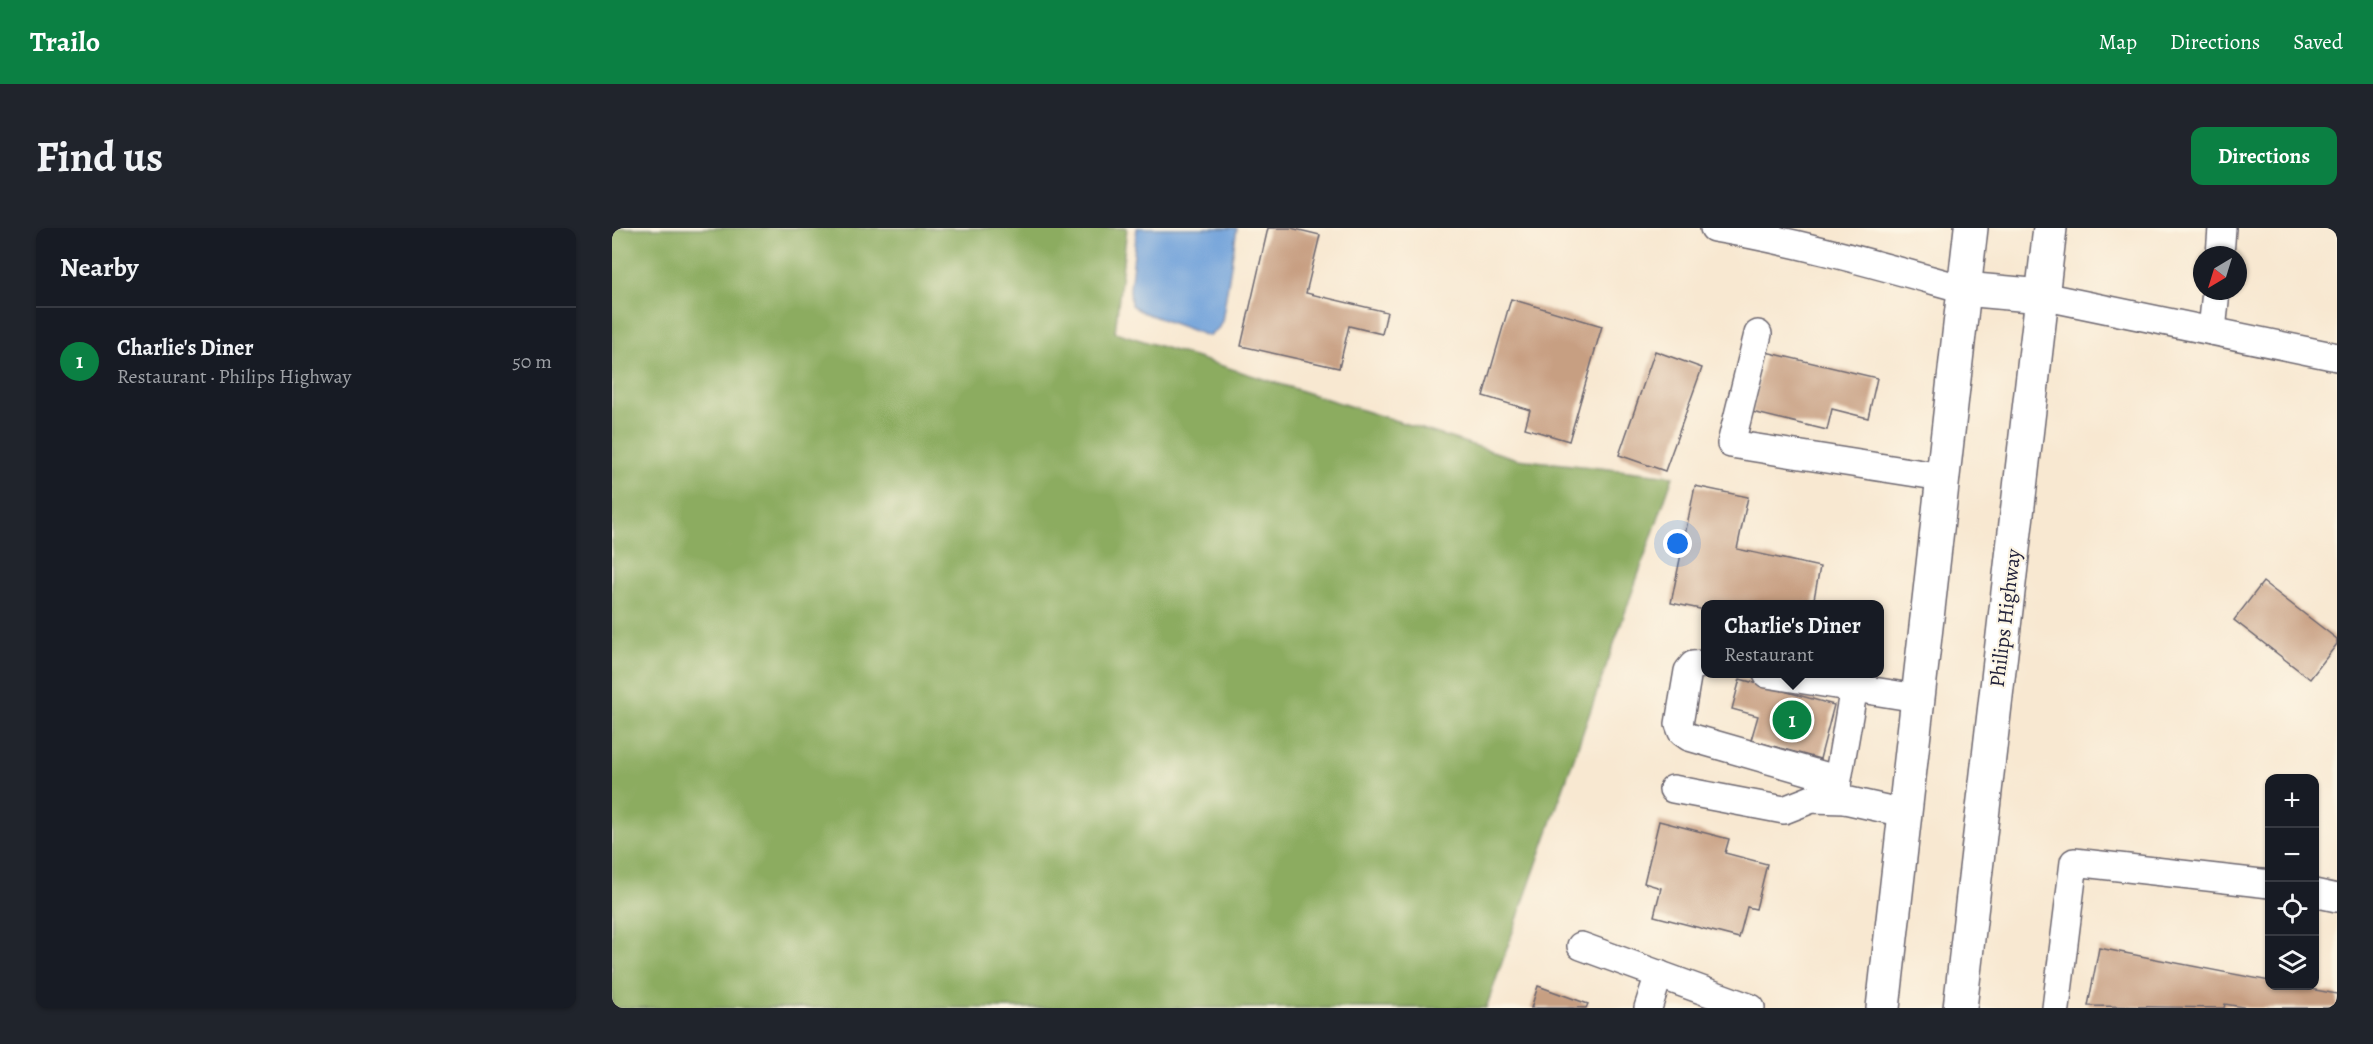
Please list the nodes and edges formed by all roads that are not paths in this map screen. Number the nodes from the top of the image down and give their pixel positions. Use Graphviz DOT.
graph roads {
  1 [pos="1714,228"];
  2 [pos="1971,228"];
  3 [pos="2050,228"];
  4 [pos="2222,228"];
  5 [pos="2221,246"];
  6 [pos="1964,289"];
  7 [pos="2042,296"];
  8 [pos="2215,300"];
  9 [pos="2212,331"];
  10 [pos="1758,334"];
  11 [pos="2337,357"];
  12 [pos="1942,477"];
  13 [pos="1701,664"];
  14 [pos="1794,678"];
  15 [pos="1854,687"];
  16 [pos="1917,698"];
  17 [pos="1673,789"];
  18 [pos="1841,793"];
  19 [pos="1904,813"];
  20 [pos="2265,883"];
  21 [pos="2319,894"];
  22 [pos="2337,898"];
  23 [pos="1581,946"];
  24 [pos="1659,974"];
  25 [pos="1648,1008"];
  26 [pos="1750,1008"];
  27 [pos="1882,1008"];
  28 [pos="1960,1008"];
  29 [pos="2056,1008"];
  1 -- 6 [label="lane"];
  2 -- 6 [label="main road"];
  3 -- 7 [label="main road, Philips Highway"];
  4 -- 5 [label="lane"];
  6 -- 7 [label="main road"];
  6 -- 12 [label="main road"];
  7 -- 9 [label="lane"];
  7 -- 28 [label="main road, Philips Highway"];
  8 -- 9 [label="lane"];
  9 -- 11 [label="lane"];
  10 -- 12 [label="lane"];
  12 -- 16 [label="main road"];
  13 -- 18 [label="lane"];
  14 -- 15 [label="lane"];
  15 -- 16 [label="lane"];
  15 -- 18 [label="lane"];
  16 -- 19 [label="main road"];
  17 -- 18 [label="lane"];
  18 -- 19 [label="lane"];
  19 -- 27 [label="main road"];
  20 -- 29 [label="lane"];
  21 -- 22 [label="lane"];
  23 -- 24 [label="lane"];
  24 -- 25 [label="lane"];
  24 -- 26 [label="lane"];
}
